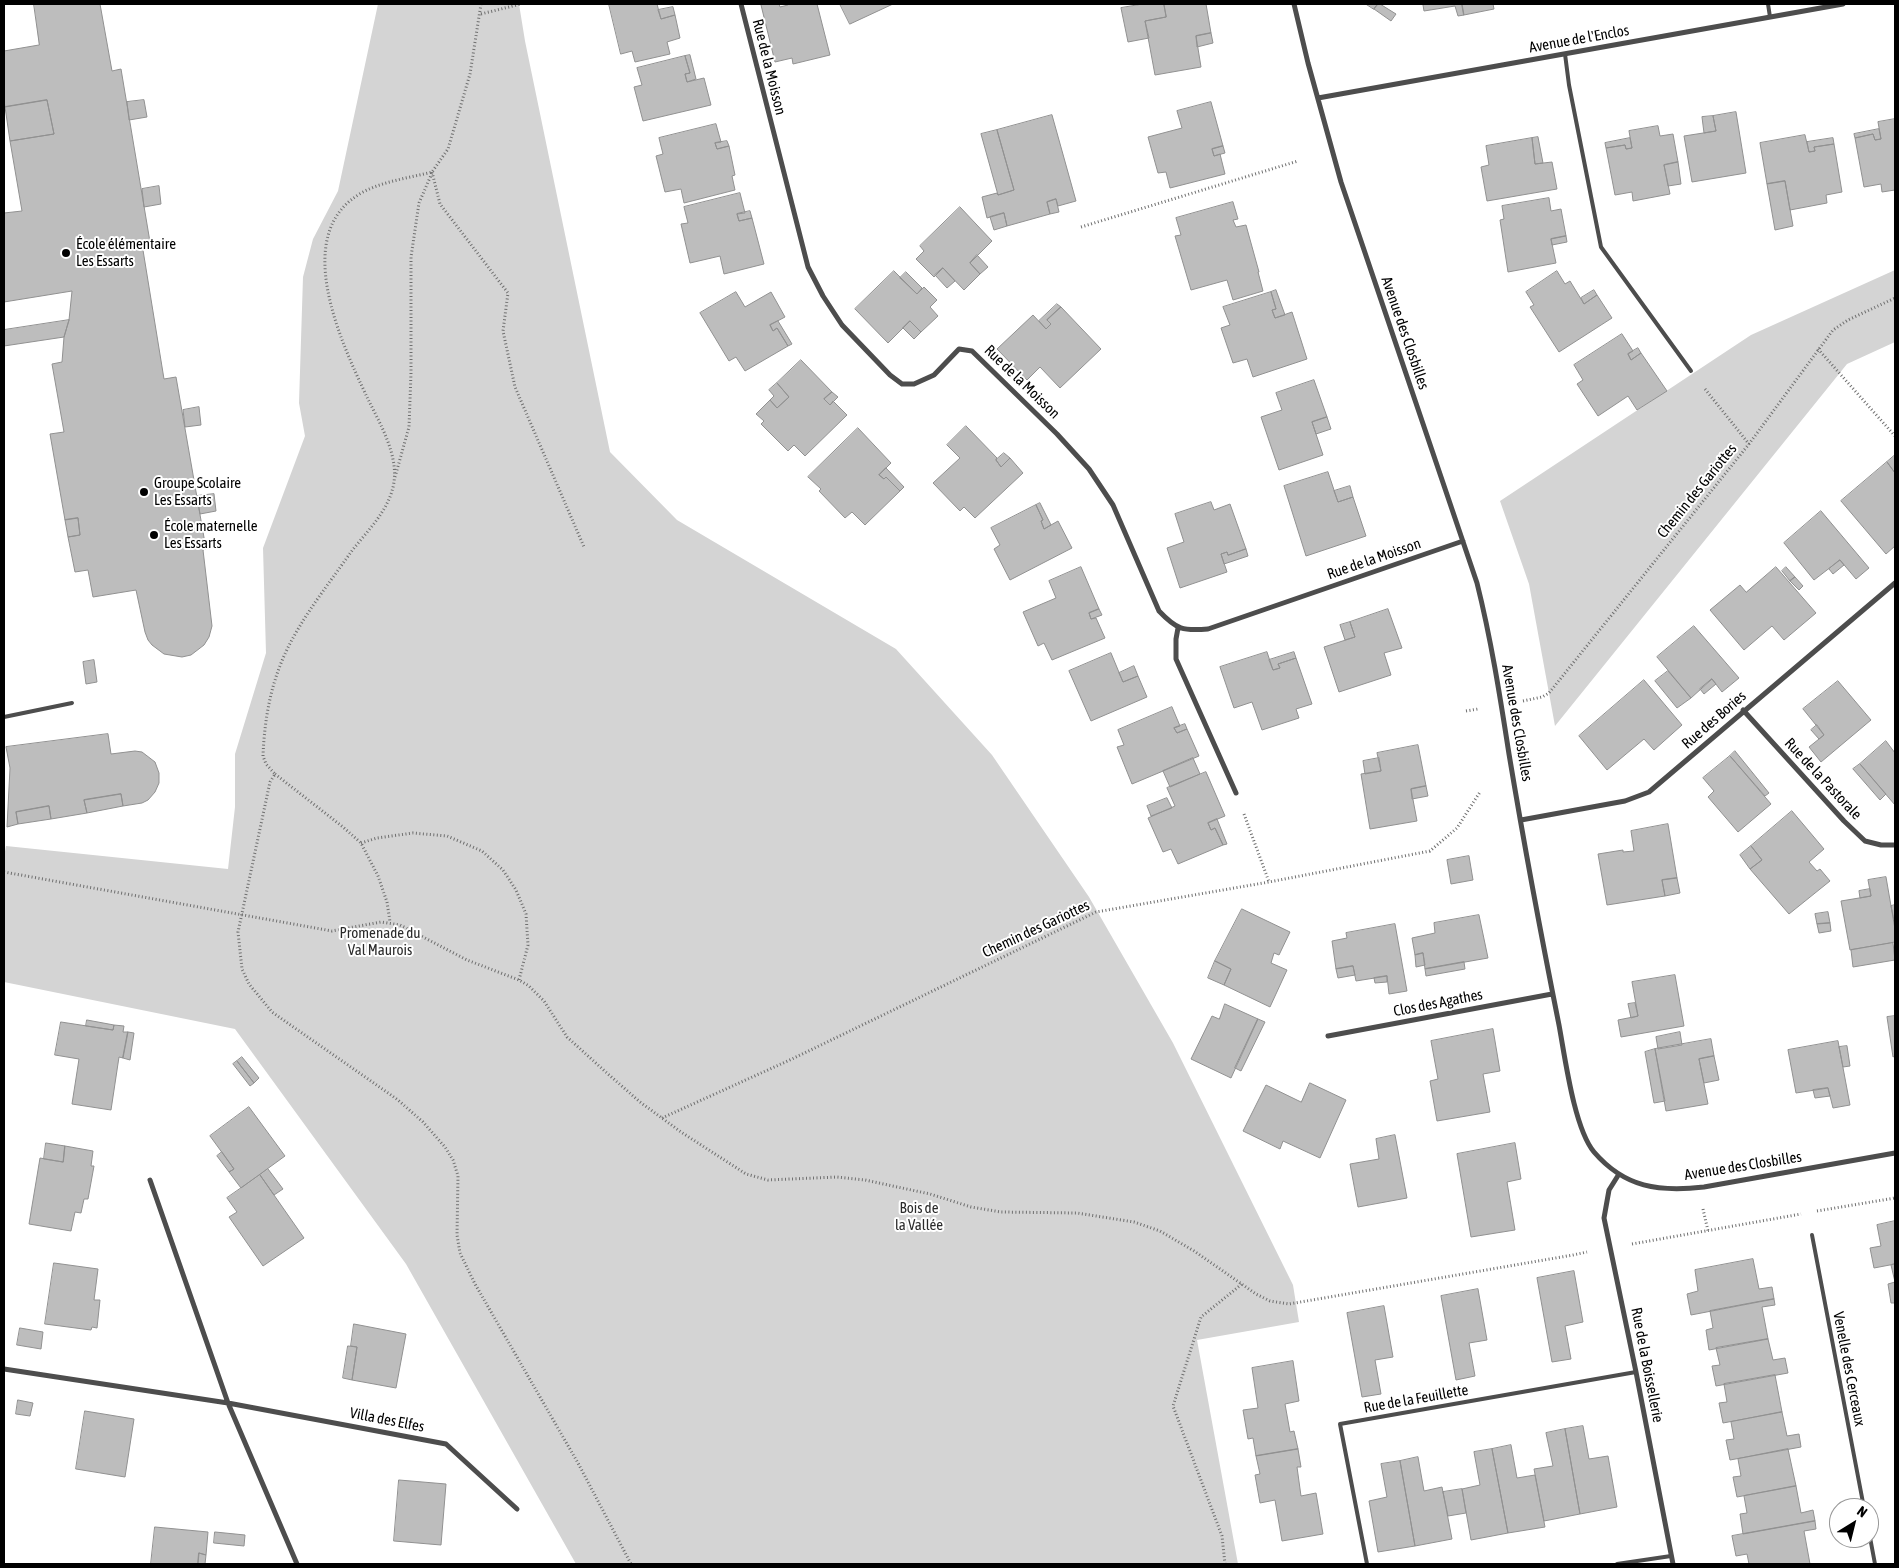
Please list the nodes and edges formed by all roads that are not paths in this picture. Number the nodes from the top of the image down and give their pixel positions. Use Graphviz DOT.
graph roads {
  1 [pos="740,4"];
  2 [pos="1294,4"];
  3 [pos="1768,4"];
  4 [pos="1844,4"];
  5 [pos="1770,17"];
  6 [pos="1565,54"];
  7 [pos="1318,98"];
  8 [pos="1690,370"];
  9 [pos="1463,541"];
  10 [pos="1895,583"];
  11 [pos="1178,628"];
  12 [pos="72,703"];
  13 [pos="1743,710"];
  14 [pos="4,716"];
  15 [pos="1236,793"];
  16 [pos="1521,820"];
  17 [pos="1895,846"];
  18 [pos="1552,994"];
  19 [pos="1328,1036"];
  20 [pos="1895,1153"];
  21 [pos="1619,1174"];
  22 [pos="150,1180"];
  23 [pos="1812,1235"];
  24 [pos="4,1369"];
  25 [pos="1636,1372"];
  26 [pos="228,1403"];
  27 [pos="1862,1498"];
  28 [pos="517,1509"];
  29 [pos="1872,1548"];
  30 [pos="1671,1556"];
  31 [pos="297,1564"];
  32 [pos="1367,1564"];
  33 [pos="1617,1564"];
  34 [pos="1673,1564"];
  35 [pos="1875,1564"];
  1 -- 11 [label="street, Rue de la Moisson"];
  2 -- 7 [label="street, Avenue des Closbilles"];
  3 -- 5 [label="lane"];
  4 -- 5 [label="street, Avenue de l'Enclos"];
  5 -- 6 [label="street, Avenue de l'Enclos"];
  6 -- 7 [label="street, Avenue de l'Enclos"];
  6 -- 8 [label="lane"];
  7 -- 9 [label="street, Avenue des Closbilles"];
  9 -- 11 [label="street, Rue de la Moisson"];
  9 -- 16 [label="street, Avenue des Closbilles"];
  10 -- 13 [label="street, Rue des Bories"];
  11 -- 15 [label="street"];
  12 -- 14 [label="lane"];
  13 -- 16 [label="street, Rue des Bories"];
  13 -- 17 [label="street, Rue de la Pastorale"];
  16 -- 18 [label="street, Avenue des Closbilles"];
  18 -- 19 [label="street, Clos des Agathes"];
  18 -- 21 [label="street, Avenue des Closbilles"];
  20 -- 21 [label="street, Avenue des Closbilles"];
  21 -- 25 [label="street, Rue de la Boissellerie"];
  22 -- 26 [label="street"];
  23 -- 27 [label="lane, Venelle des Cerceaux"];
  24 -- 26 [label="street, Villa des Elfes"];
  25 -- 30 [label="street, Rue de la Boissellerie"];
  25 -- 32 [label="lane, Rue de la Feuillette"];
  26 -- 28 [label="street, Villa des Elfes"];
  26 -- 31 [label="street"];
  29 -- 35 [label="lane"];
  30 -- 33 [label="lane"];
  30 -- 34 [label="street, Rue de la Boissellerie"];
}
